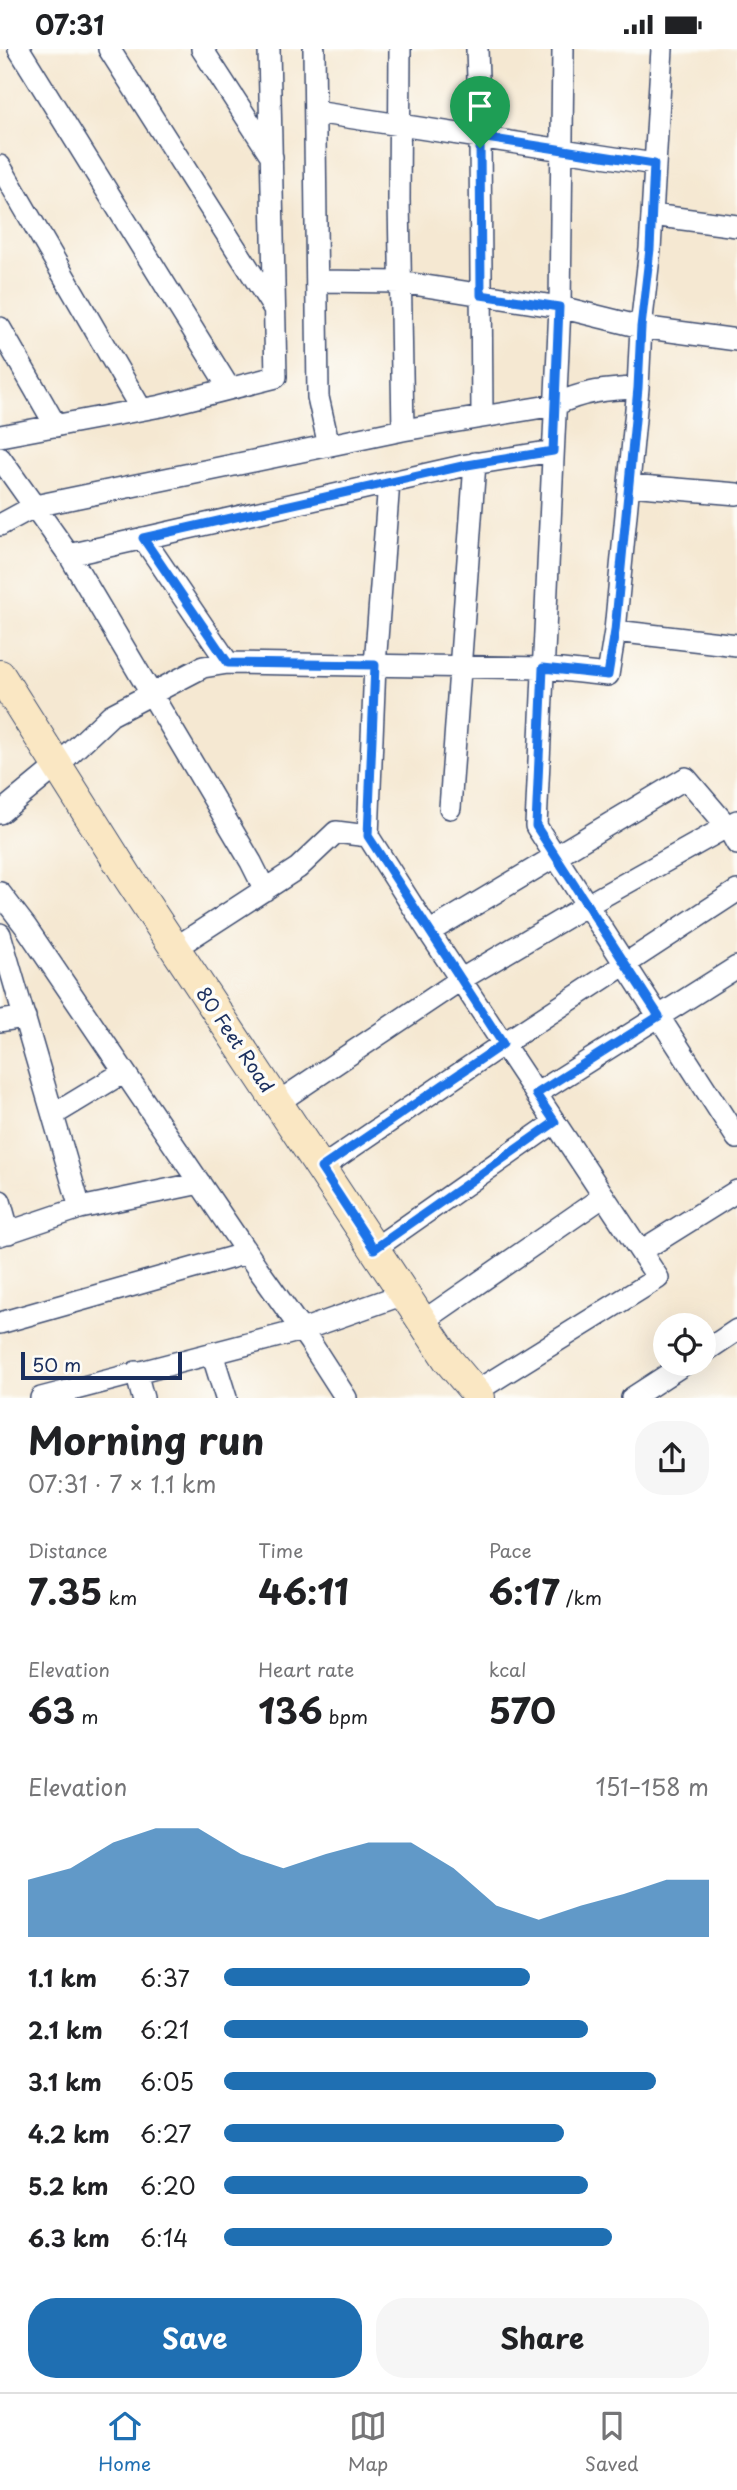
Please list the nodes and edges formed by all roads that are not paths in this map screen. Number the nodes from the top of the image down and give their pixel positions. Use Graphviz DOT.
graph roads {
  1 [pos="19,49"];
  2 [pos="109,49"];
  3 [pos="202,49"];
  4 [pos="269,49"];
  5 [pos="314,49"];
  6 [pos="400,49"];
  7 [pos="477,49"];
  8 [pos="563,49"];
  9 [pos="662,49"];
  10 [pos="314,113"];
  11 [pos="400,125"];
  12 [pos="480,137"];
  13 [pos="562,150"];
  14 [pos="272,157"];
  15 [pos="654,164"];
  16 [pos="0,166"];
  17 [pos="652,215"];
  18 [pos="737,226"];
  19 [pos="317,281"];
  20 [pos="400,282"];
  21 [pos="481,295"];
  22 [pos="559,307"];
  23 [pos="274,309"];
  24 [pos="641,327"];
  25 [pos="0,328"];
  26 [pos="737,340"];
  27 [pos="638,388"];
  28 [pos="229,389"];
  29 [pos="555,405"];
  30 [pos="141,409"];
  31 [pos="482,415"];
  32 [pos="56,426"];
  33 [pos="403,430"];
  34 [pos="0,436"];
  35 [pos="328,446"];
  36 [pos="553,451"];
  37 [pos="0,458"];
  38 [pos="475,463"];
  39 [pos="389,482"];
  40 [pos="629,485"];
  41 [pos="737,494"];
  42 [pos="35,506"];
  43 [pos="0,525"];
  44 [pos="143,538"];
  45 [pos="69,555"];
  46 [pos="615,631"];
  47 [pos="737,645"];
  48 [pos="228,663"];
  49 [pos="375,665"];
  50 [pos="461,666"];
  51 [pos="543,668"];
  52 [pos="0,675"];
  53 [pos="153,693"];
  54 [pos="57,766"];
  55 [pos="450,808"];
  56 [pos="0,813"];
  57 [pos="734,830"];
  58 [pos="368,836"];
  59 [pos="556,856"];
  60 [pos="265,890"];
  61 [pos="737,891"];
  62 [pos="0,893"];
  63 [pos="587,905"];
  64 [pos="18,916"];
  65 [pos="429,932"];
  66 [pos="0,933"];
  67 [pos="175,948"];
  68 [pos="625,964"];
  69 [pos="737,967"];
  70 [pos="460,980"];
  71 [pos="659,1016"];
  72 [pos="25,1017"];
  73 [pos="0,1021"];
  74 [pos="503,1044"];
  75 [pos="124,1072"];
  76 [pos="536,1094"];
  77 [pos="278,1103"];
  78 [pos="53,1115"];
  79 [pos="555,1122"];
  80 [pos="737,1138"];
  81 [pos="321,1168"];
  82 [pos="200,1183"];
  83 [pos="737,1191"];
  84 [pos="604,1196"];
  85 [pos="0,1201"];
  86 [pos="80,1208"];
  87 [pos="5,1234"];
  88 [pos="374,1249"];
  89 [pos="641,1251"];
  90 [pos="247,1253"];
  91 [pos="404,1294"];
  92 [pos="422,1322"];
  93 [pos="0,1323"];
  94 [pos="302,1330"];
  95 [pos="737,1330"];
  96 [pos="716,1344"];
  97 [pos="212,1353"];
  98 [pos="136,1372"];
  99 [pos="666,1376"];
  100 [pos="477,1395"];
  101 [pos="54,1396"];
  102 [pos="143,1398"];
  103 [pos="226,1398"];
  104 [pos="346,1398"];
  105 [pos="632,1398"];
  1 -- 28 [label="street"];
  2 -- 23 [label="street"];
  3 -- 14 [label="street"];
  4 -- 14 [label="street"];
  5 -- 10 [label="street"];
  6 -- 11 [label="street"];
  7 -- 12 [label="street"];
  8 -- 13 [label="street"];
  9 -- 15 [label="street"];
  10 -- 11 [label="street"];
  10 -- 19 [label="street"];
  11 -- 12 [label="street"];
  11 -- 20 [label="street"];
  12 -- 13 [label="street"];
  12 -- 21 [label="street"];
  13 -- 15 [label="street"];
  13 -- 22 [label="street"];
  14 -- 23 [label="street"];
  15 -- 17 [label="street"];
  16 -- 30 [label="street"];
  17 -- 18 [label="street"];
  17 -- 24 [label="street"];
  19 -- 20 [label="street"];
  19 -- 35 [label="street"];
  20 -- 21 [label="street"];
  20 -- 33 [label="street"];
  21 -- 22 [label="street"];
  21 -- 31 [label="street"];
  22 -- 24 [label="street"];
  22 -- 29 [label="street"];
  23 -- 28 [label="street"];
  24 -- 26 [label="street"];
  24 -- 27 [label="street"];
  25 -- 32 [label="street"];
  27 -- 29 [label="street"];
  27 -- 40 [label="street"];
  28 -- 30 [label="street"];
  29 -- 31 [label="street"];
  29 -- 36 [label="street"];
  30 -- 32 [label="street"];
  31 -- 33 [label="street"];
  32 -- 34 [label="street"];
  33 -- 35 [label="street"];
  35 -- 42 [label="street"];
  36 -- 38 [label="street"];
  36 -- 51 [label="street"];
  37 -- 42 [label="street"];
  38 -- 39 [label="street"];
  38 -- 50 [label="street"];
  39 -- 44 [label="street"];
  39 -- 49 [label="street"];
  40 -- 41 [label="street"];
  40 -- 46 [label="street"];
  42 -- 43 [label="street"];
  42 -- 45 [label="street"];
  44 -- 45 [label="street"];
  44 -- 48 [label="street"];
  45 -- 53 [label="street"];
  46 -- 47 [label="street"];
  46 -- 51 [label="street"];
  48 -- 49 [label="street"];
  48 -- 53 [label="street"];
  49 -- 50 [label="street"];
  49 -- 58 [label="street"];
  50 -- 51 [label="street"];
  50 -- 55 [label="street"];
  51 -- 59 [label="street"];
  52 -- 54 [label="main road, 80 Feet Road"];
  53 -- 54 [label="street"];
  53 -- 60 [label="street"];
  54 -- 56 [label="street"];
  54 -- 67 [label="main road, 80 Feet Road"];
  57 -- 59 [label="street"];
  57 -- 63 [label="street"];
  58 -- 60 [label="street"];
  58 -- 65 [label="street"];
  59 -- 63 [label="street"];
  59 -- 65 [label="street"];
  60 -- 67 [label="street"];
  61 -- 68 [label="street"];
  62 -- 64 [label="street"];
  63 -- 68 [label="street"];
  63 -- 70 [label="street"];
  64 -- 66 [label="street"];
  64 -- 75 [label="street"];
  65 -- 70 [label="street"];
  66 -- 72 [label="street"];
  67 -- 77 [label="main road, 80 Feet Road"];
  68 -- 71 [label="street"];
  68 -- 74 [label="street"];
  69 -- 71 [label="street"];
  70 -- 74 [label="street"];
  70 -- 77 [label="street"];
  71 -- 76 [label="street"];
  71 -- 80 [label="street"];
  72 -- 73 [label="street"];
  72 -- 78 [label="street"];
  74 -- 76 [label="street"];
  74 -- 81 [label="street"];
  75 -- 78 [label="street"];
  75 -- 82 [label="street"];
  76 -- 79 [label="street"];
  77 -- 81 [label="main road, 80 Feet Road"];
  78 -- 86 [label="street"];
  79 -- 84 [label="street"];
  79 -- 88 [label="street"];
  81 -- 88 [label="main road, 80 Feet Road"];
  82 -- 86 [label="street"];
  82 -- 90 [label="street"];
  83 -- 89 [label="street"];
  84 -- 89 [label="street"];
  84 -- 92 [label="street"];
  85 -- 87 [label="street"];
  86 -- 87 [label="street"];
  88 -- 91 [label="main road, 80 Feet Road"];
  89 -- 100 [label="street"];
  90 -- 93 [label="street"];
  90 -- 94 [label="street"];
  91 -- 92 [label="main road, 80 Feet Road"];
  91 -- 94 [label="street"];
  92 -- 100 [label="main road, 80 Feet Road"];
  94 -- 97 [label="street"];
  94 -- 104 [label="street"];
  95 -- 96 [label="street"];
  97 -- 98 [label="street"];
  97 -- 103 [label="street"];
  98 -- 101 [label="street"];
  98 -- 102 [label="street"];
  99 -- 105 [label="street"];
}
